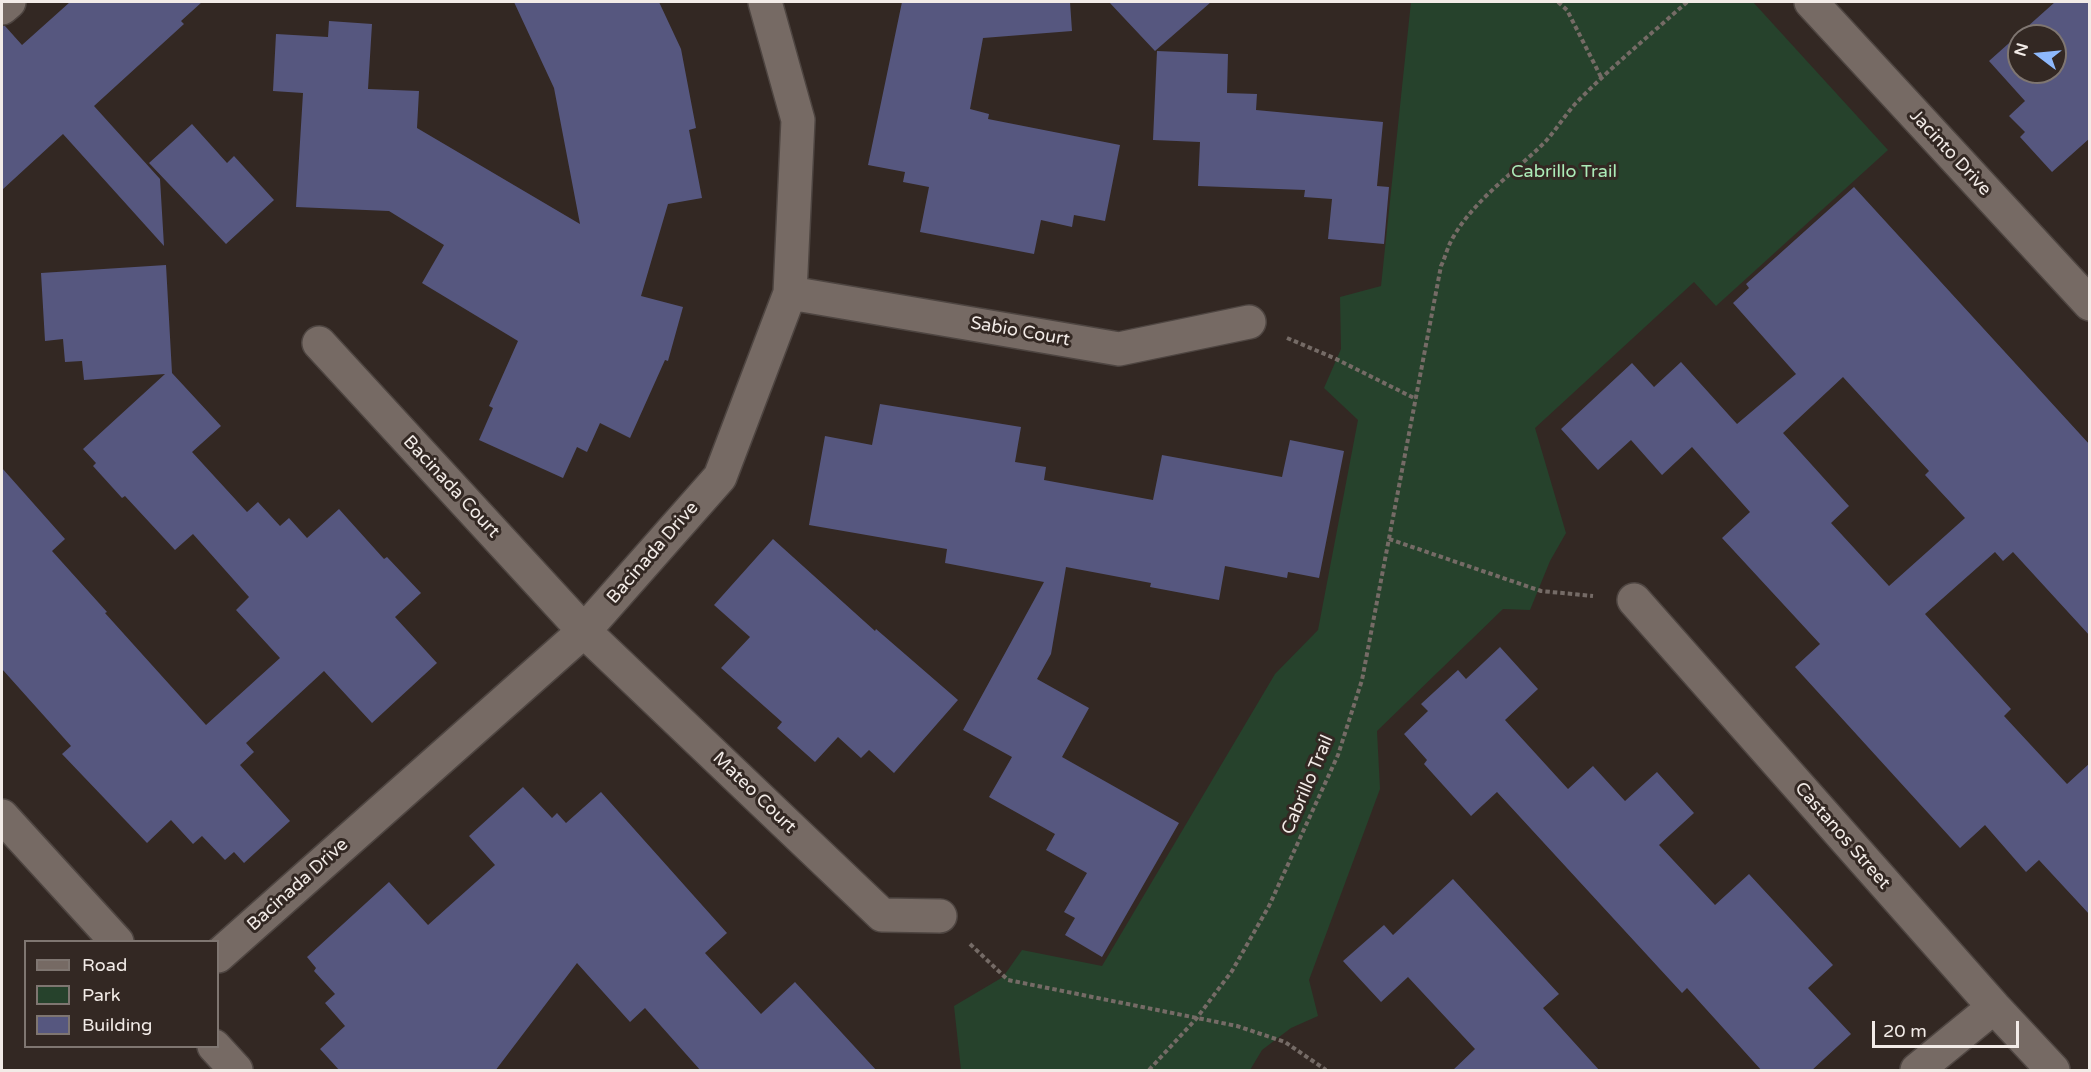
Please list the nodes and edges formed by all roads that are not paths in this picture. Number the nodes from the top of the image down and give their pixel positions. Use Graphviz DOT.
graph roads {
  1 [pos="9,2"];
  2 [pos="765,2"];
  3 [pos="1811,2"];
  4 [pos="2,9"];
  5 [pos="2084,288"];
  6 [pos="790,293"];
  7 [pos="1249,322"];
  8 [pos="319,343"];
  9 [pos="1634,600"];
  10 [pos="584,632"];
  11 [pos="2,816"];
  12 [pos="940,916"];
  13 [pos="115,940"];
  14 [pos="219,955"];
  15 [pos="1994,1007"];
  16 [pos="215,1048"];
  17 [pos="236,1071"];
  18 [pos="1917,1071"];
  19 [pos="2052,1071"];
  1 -- 4 [label="street"];
  2 -- 6 [label="street, Bacinada Drive"];
  3 -- 5 [label="street, Jacinto Drive"];
  6 -- 7 [label="street, Sabio Court"];
  6 -- 10 [label="street, Bacinada Drive"];
  8 -- 10 [label="street, Bacinada Court"];
  9 -- 15 [label="street, Castanos Street"];
  10 -- 12 [label="street, Mateo Court"];
  10 -- 14 [label="street, Bacinada Drive"];
  11 -- 13 [label="street"];
  15 -- 18 [label="street"];
  15 -- 19 [label="street, Castanos Street"];
  16 -- 17 [label="street"];
}
